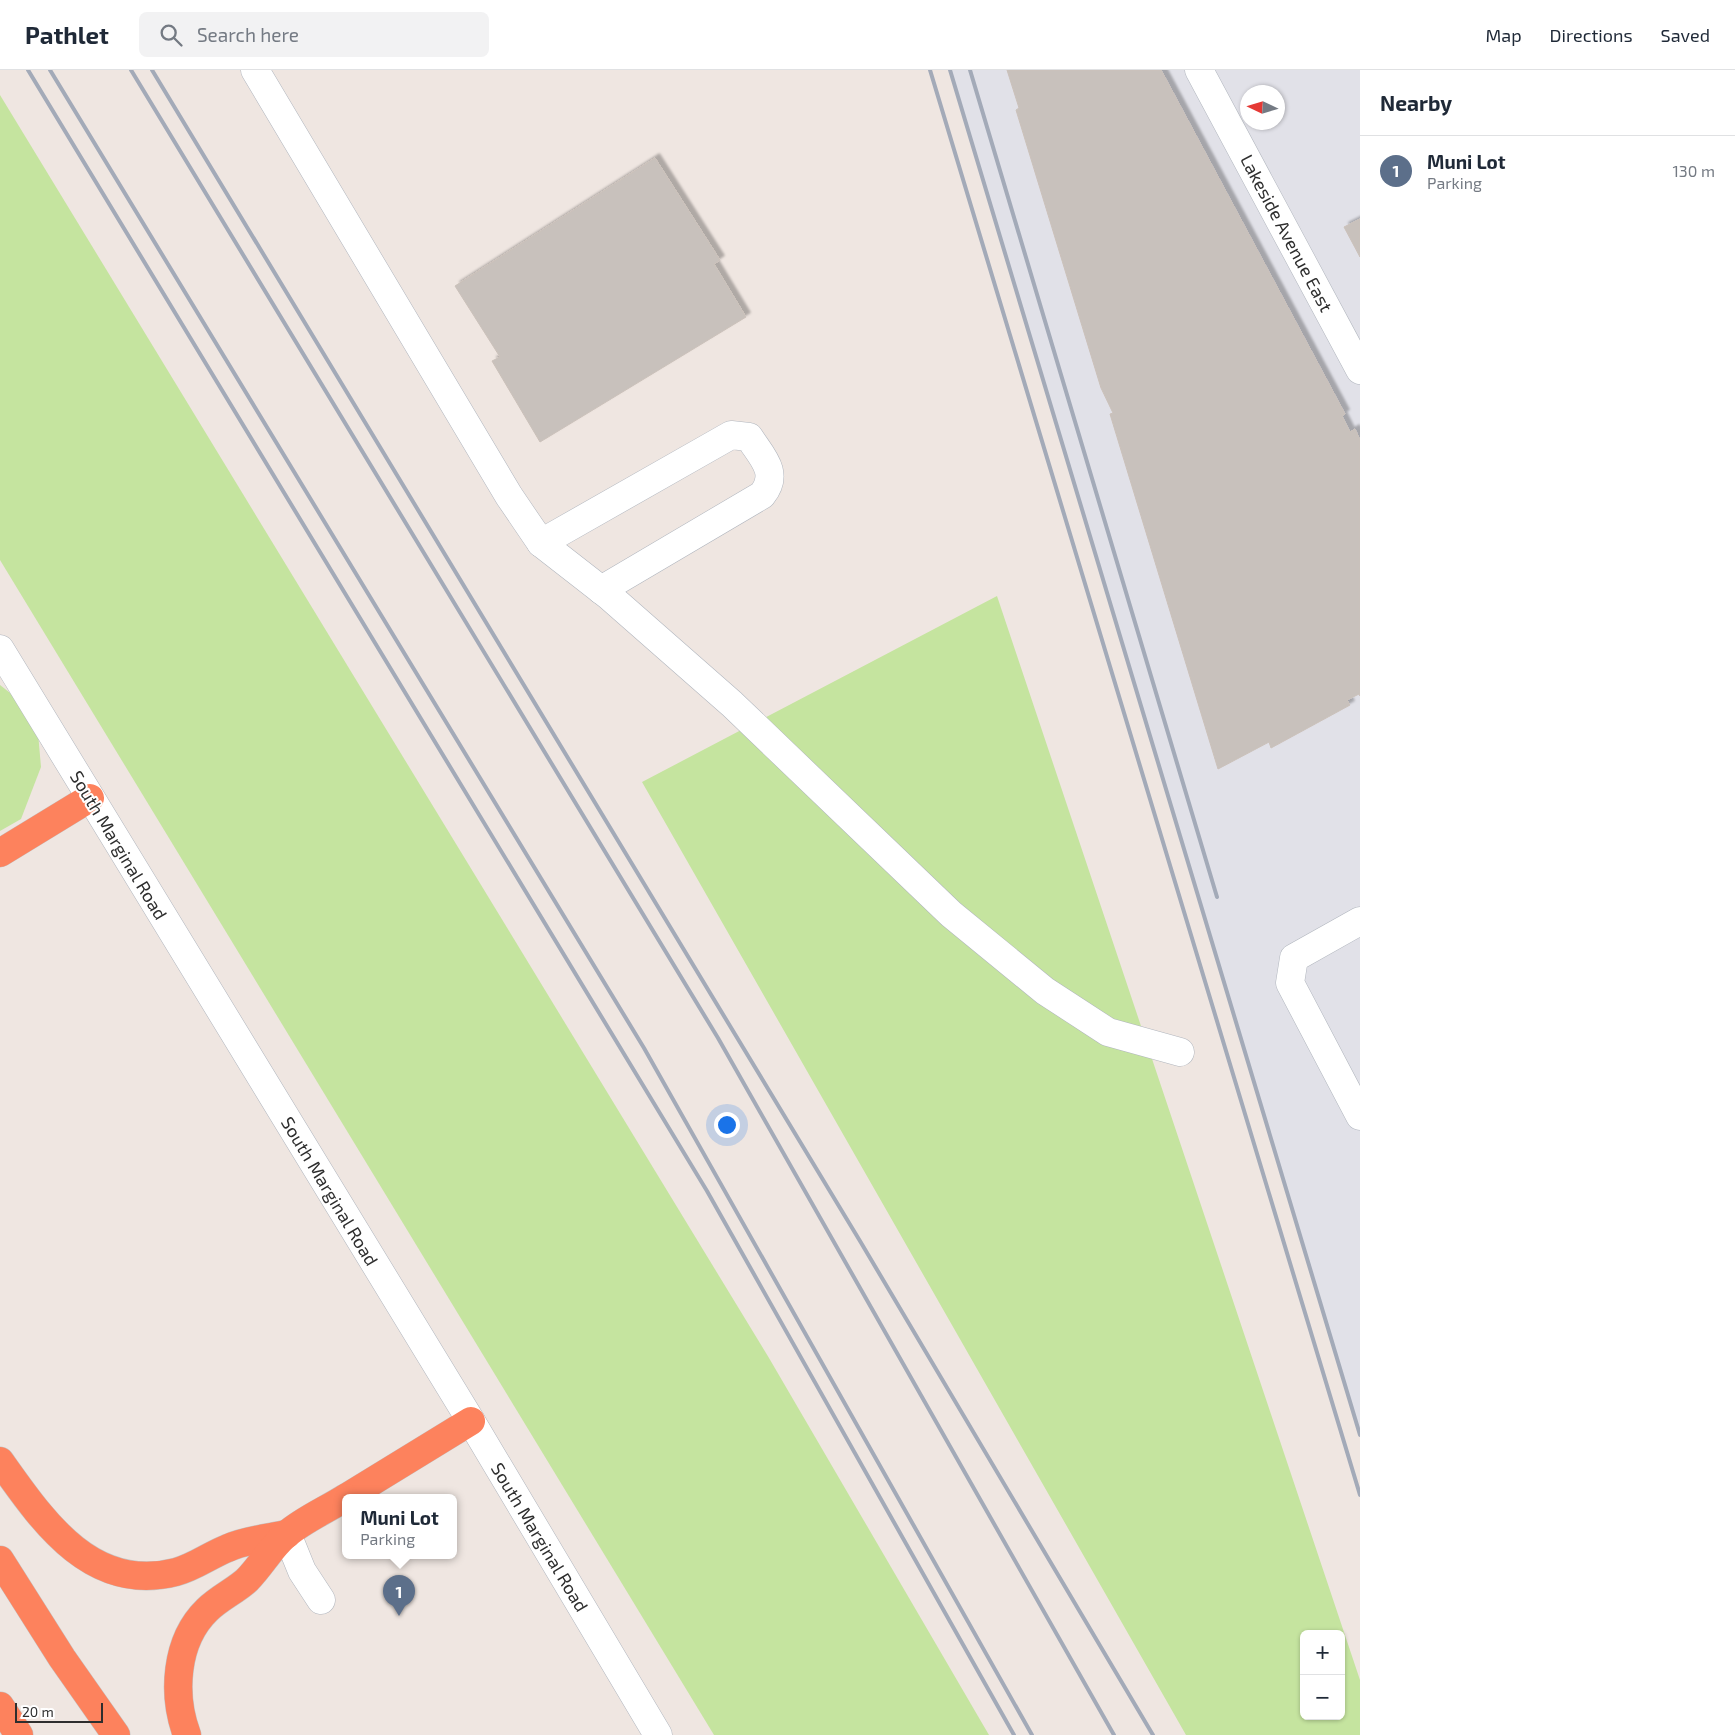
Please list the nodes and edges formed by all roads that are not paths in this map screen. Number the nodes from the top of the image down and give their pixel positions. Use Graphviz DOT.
graph roads {
  1 [pos="255,70"];
  2 [pos="1199,70"];
  3 [pos="1360,370"];
  4 [pos="541,543"];
  5 [pos="601,590"];
  6 [pos="0,648"];
  7 [pos="90,798"];
  8 [pos="0,852"];
  9 [pos="1360,921"];
  10 [pos="1180,1052"];
  11 [pos="1360,1116"];
  12 [pos="471,1421"];
  13 [pos="0,1461"];
  14 [pos="352,1494"];
  15 [pos="342,1500"];
  16 [pos="287,1534"];
  17 [pos="0,1560"];
  18 [pos="321,1600"];
  19 [pos="0,1706"];
  20 [pos="19,1735"];
  21 [pos="116,1735"];
  22 [pos="187,1735"];
  23 [pos="658,1735"];
  1 -- 4 [label="street"];
  2 -- 3 [label="street, Lakeside Avenue East"];
  4 -- 5 [label="street"];
  4 -- 5 [label="street"];
  5 -- 10 [label="street"];
  6 -- 7 [label="street, South Marginal Road"];
  7 -- 8 [label="highway"];
  7 -- 12 [label="street, South Marginal Road"];
  9 -- 11 [label="street"];
  12 -- 14 [label="highway"];
  12 -- 23 [label="street, South Marginal Road"];
  13 -- 16 [label="highway"];
  15 -- 16 [label="highway"];
  16 -- 18 [label="street"];
  16 -- 22 [label="highway"];
  17 -- 21 [label="highway"];
  19 -- 20 [label="highway"];
}
